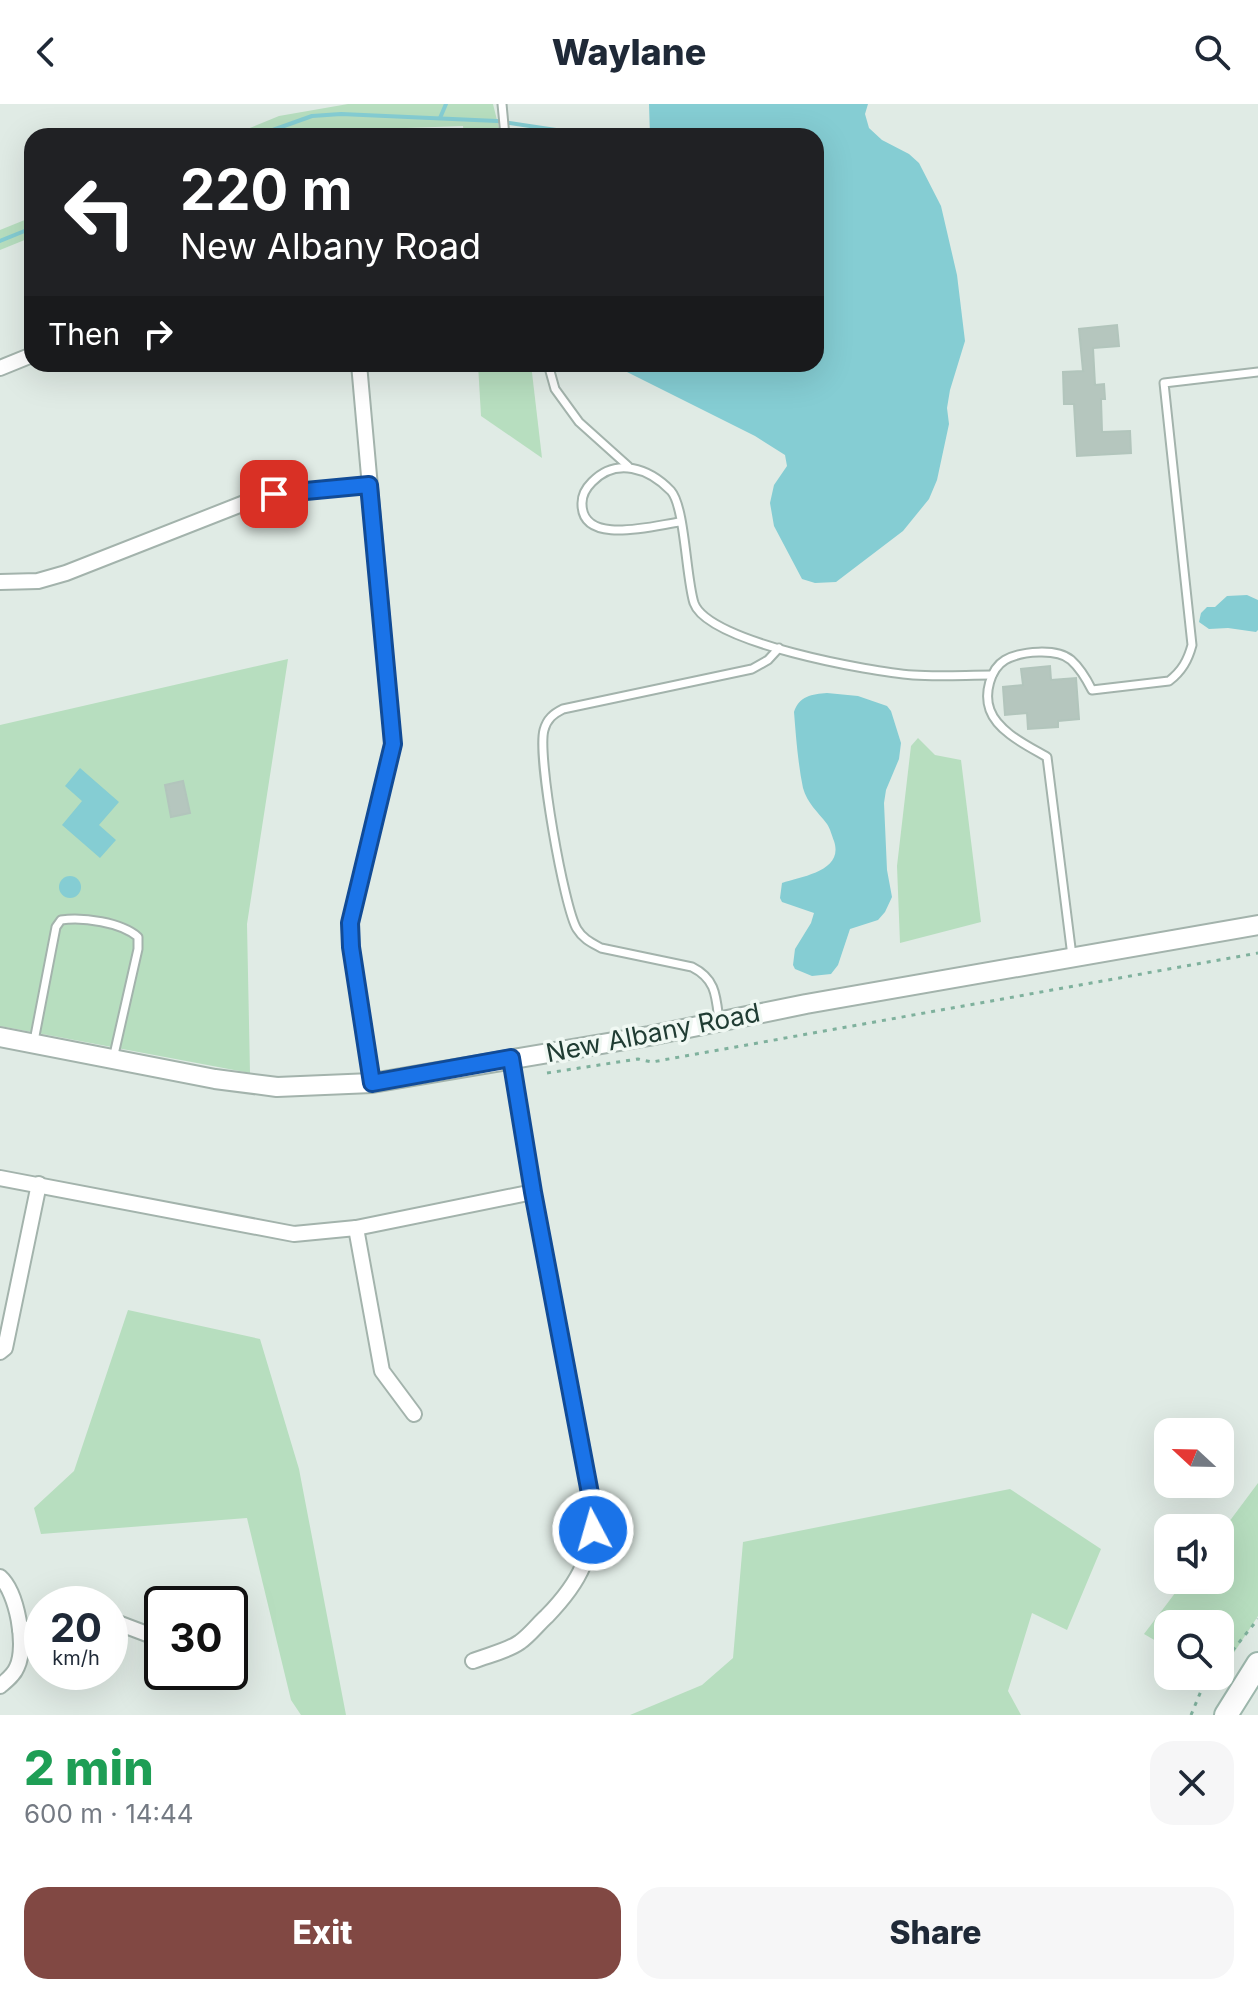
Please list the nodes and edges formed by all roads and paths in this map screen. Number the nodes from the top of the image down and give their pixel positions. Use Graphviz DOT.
graph roads {
  1 [pos="502,104"];
  2 [pos="504,128"];
  3 [pos="24,358"];
  4 [pos="0,368"];
  5 [pos="360,372"];
  6 [pos="550,372"];
  7 [pos="1258,372"];
  8 [pos="628,466"];
  9 [pos="369,485"];
  10 [pos="680,522"];
  11 [pos="0,582"];
  12 [pos="779,648"];
  13 [pos="992,675"];
  14 [pos="1258,925"];
  15 [pos="1258,953"];
  16 [pos="1072,956"];
  17 [pos="720,1023"];
  18 [pos="0,1037"];
  19 [pos="34,1043"];
  20 [pos="511,1058"];
  21 [pos="113,1059"];
  22 [pos="547,1073"];
  23 [pos="372,1083"];
  24 [pos="0,1178"];
  25 [pos="39,1184"];
  26 [pos="533,1192"];
  27 [pos="356,1228"];
  28 [pos="0,1352"];
  29 [pos="414,1414"];
  30 [pos="0,1577"];
  31 [pos="1258,1619"];
  32 [pos="24,1629"];
  33 [pos="20,1630"];
  34 [pos="1234,1649"];
  35 [pos="473,1661"];
  36 [pos="1258,1664"];
  37 [pos="0,1686"];
  38 [pos="1202,1690"];
  39 [pos="1191,1715"];
  40 [pos="1226,1715"];
  1 -- 2 [label="lane"];
  3 -- 4 [label="street"];
  5 -- 9 [label="street"];
  6 -- 8 [label="lane"];
  7 -- 13 [label="lane"];
  8 -- 10 [label="lane"];
  8 -- 10 [label="lane"];
  9 -- 11 [label="street"];
  9 -- 23 [label="street"];
  10 -- 12 [label="lane"];
  12 -- 13 [label="lane"];
  12 -- 17 [label="lane"];
  13 -- 16 [label="lane"];
  14 -- 16 [label="street, New Albany Road"];
  15 -- 22 [label="path"];
  16 -- 17 [label="street, New Albany Road"];
  17 -- 20 [label="street, New Albany Road"];
  18 -- 19 [label="street, New Albany Road"];
  19 -- 21 [label="street, New Albany Road"];
  19 -- 21 [label="lane"];
  20 -- 23 [label="street, New Albany Road"];
  20 -- 26 [label="street"];
  21 -- 23 [label="street, New Albany Road"];
  24 -- 25 [label="street"];
  25 -- 27 [label="street"];
  25 -- 28 [label="street"];
  26 -- 27 [label="street"];
  26 -- 35 [label="street"];
  27 -- 29 [label="street"];
  30 -- 33 [label="street"];
  31 -- 34 [label="path"];
  32 -- 33 [label="street"];
  33 -- 37 [label="street"];
  36 -- 40 [label="main road"];
  38 -- 39 [label="path"];
}
